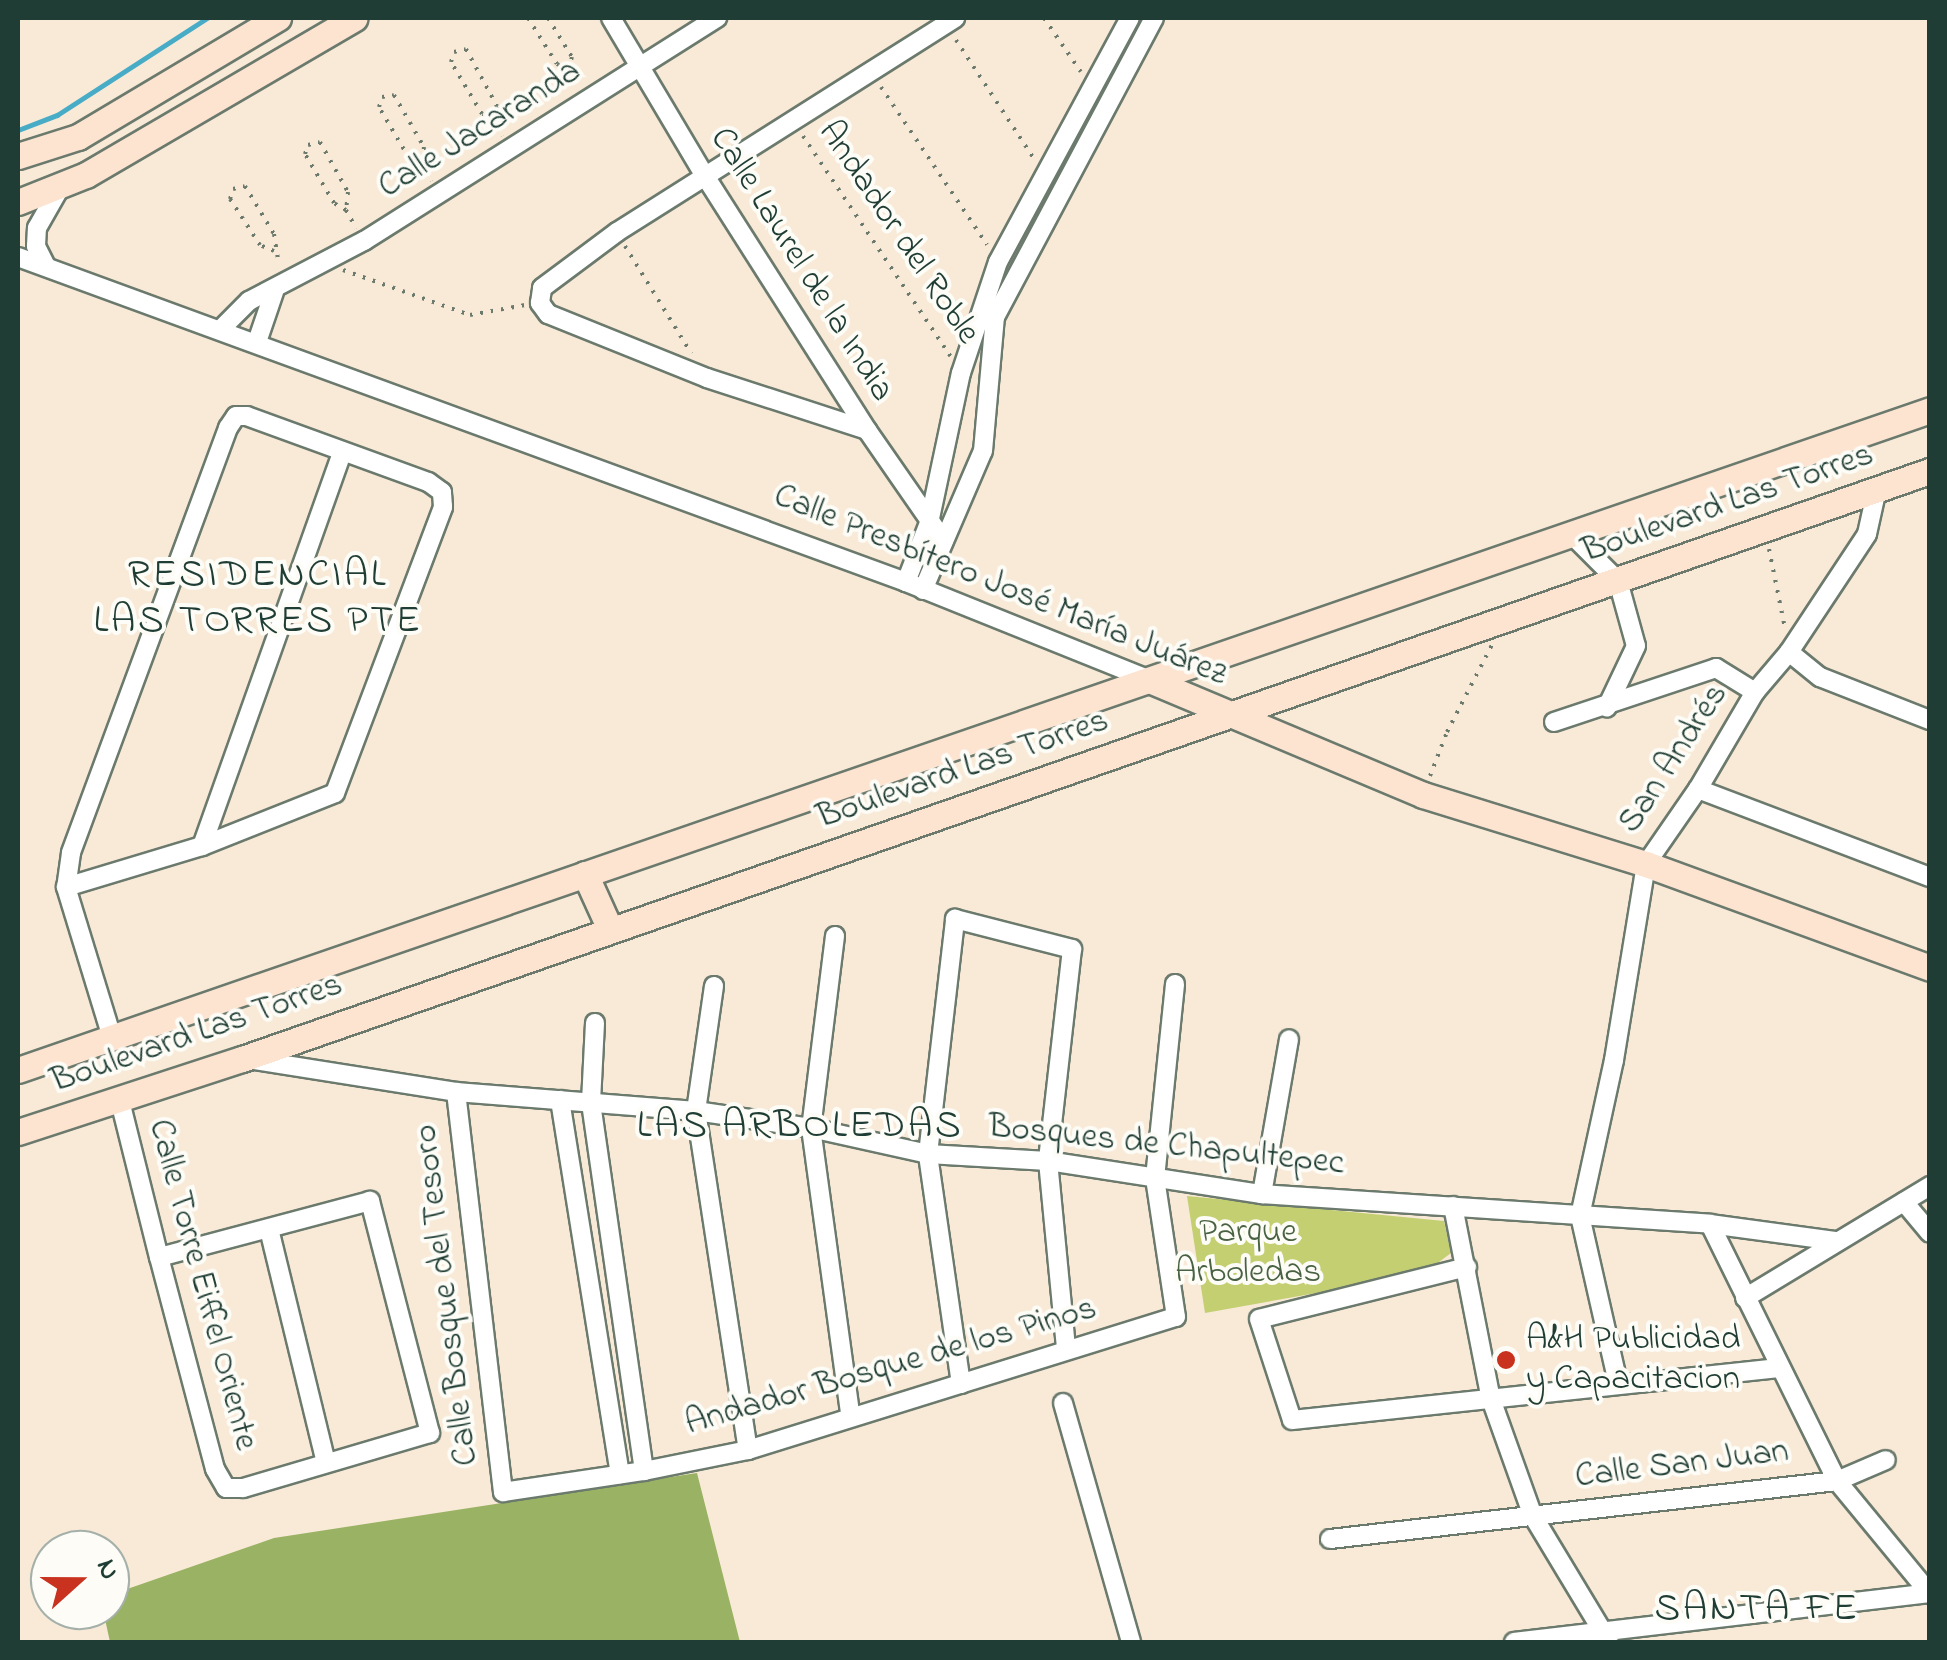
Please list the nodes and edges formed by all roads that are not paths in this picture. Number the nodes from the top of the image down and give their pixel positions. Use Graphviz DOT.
graph roads {
  1 [pos="278,18"];
  2 [pos="355,18"];
  3 [pos="611,18"];
  4 [pos="717,18"];
  5 [pos="1130,18"];
  6 [pos="1154,18"];
  7 [pos="950,21"];
  8 [pos="249,26"];
  9 [pos="642,68"];
  10 [pos="1059,149"];
  11 [pos="18,156"];
  12 [pos="1080,160"];
  13 [pos="705,176"];
  14 [pos="62,185"];
  15 [pos="18,202"];
  16 [pos="18,256"];
  17 [pos="46,266"];
  18 [pos="280,288"];
  19 [pos="988,312"];
  20 [pos="221,329"];
  21 [pos="257,342"];
  22 [pos="1930,410"];
  23 [pos="867,430"];
  24 [pos="342,453"];
  25 [pos="1930,471"];
  26 [pos="1878,489"];
  27 [pos="929,523"];
  28 [pos="1578,540"];
  29 [pos="944,541"];
  30 [pos="1610,572"];
  31 [pos="915,586"];
  32 [pos="1790,652"];
  33 [pos="1174,691"];
  34 [pos="1755,692"];
  35 [pos="1606,707"];
  36 [pos="1230,716"];
  37 [pos="1930,720"];
  38 [pos="1554,722"];
  39 [pos="1698,790"];
  40 [pos="202,846"];
  41 [pos="1646,864"];
  42 [pos="586,874"];
  43 [pos="1930,877"];
  44 [pos="66,888"];
  45 [pos="608,928"];
  46 [pos="835,936"];
  47 [pos="1930,968"];
  48 [pos="1176,984"];
  49 [pos="714,986"];
  50 [pos="595,1023"];
  51 [pos="112,1036"];
  52 [pos="301,1037"];
  53 [pos="1289,1039"];
  54 [pos="242,1058"];
  55 [pos="18,1070"];
  56 [pos="315,1070"];
  57 [pos="456,1092"];
  58 [pos="119,1097"];
  59 [pos="560,1100"];
  60 [pos="592,1103"];
  61 [pos="696,1111"];
  62 [pos="811,1128"];
  63 [pos="18,1132"];
  64 [pos="928,1154"];
  65 [pos="1048,1161"];
  66 [pos="1156,1178"];
  67 [pos="1930,1186"];
  68 [pos="1262,1194"];
  69 [pos="1904,1202"];
  70 [pos="1453,1206"];
  71 [pos="1580,1216"];
  72 [pos="1710,1224"];
  73 [pos="269,1229"];
  74 [pos="1930,1233"];
  75 [pos="1835,1240"];
  76 [pos="159,1256"];
  77 [pos="1467,1268"];
  78 [pos="1745,1298"];
  79 [pos="1066,1349"];
  80 [pos="1778,1368"];
  81 [pos="1618,1383"];
  82 [pos="961,1384"];
  83 [pos="1491,1399"];
  84 [pos="1063,1403"];
  85 [pos="850,1414"];
  86 [pos="748,1450"];
  87 [pos="1886,1460"];
  88 [pos="326,1462"];
  89 [pos="644,1471"];
  90 [pos="620,1474"];
  91 [pos="1837,1481"];
  92 [pos="503,1492"];
  93 [pos="1534,1516"];
  94 [pos="1330,1540"];
  95 [pos="1929,1593"];
  96 [pos="1606,1637"];
  97 [pos="1131,1642"];
  98 [pos="1514,1642"];
  1 -- 8 [label="street"];
  2 -- 14 [label="street"];
  3 -- 9 [label="street, Calle Laurel de la India"];
  4 -- 9 [label="street, Calle Jacaranda"];
  5 -- 10 [label="street"];
  6 -- 12 [label="street"];
  7 -- 13 [label="street"];
  8 -- 11 [label="street"];
  9 -- 13 [label="street, Calle Laurel de la India"];
  9 -- 18 [label="street, Calle Jacaranda"];
  10 -- 12 [label="street"];
  10 -- 19 [label="street"];
  12 -- 19 [label="street"];
  13 -- 23 [label="street, Calle Laurel de la India"];
  13 -- 23 [label="street"];
  14 -- 15 [label="street"];
  14 -- 17 [label="street"];
  16 -- 17 [label="street, Calle Presbítero José María Juárez"];
  17 -- 20 [label="street, Calle Presbítero José María Juárez"];
  18 -- 20 [label="street, Calle Jacaranda"];
  18 -- 21 [label="street"];
  19 -- 27 [label="street"];
  19 -- 29 [label="street"];
  20 -- 21 [label="street, Calle Presbítero José María Juárez"];
  21 -- 31 [label="street, Calle Presbítero José María Juárez"];
  22 -- 28 [label="street, Boulevard Las Torres"];
  23 -- 27 [label="street, Calle Laurel de la India"];
  24 -- 40 [label="street"];
  24 -- 40 [label="street"];
  24 -- 44 [label="street"];
  25 -- 26 [label="street, Boulevard Las Torres"];
  26 -- 30 [label="street, Boulevard Las Torres"];
  26 -- 32 [label="street, San Andrés"];
  27 -- 29 [label="street, Calle Laurel de la India"];
  27 -- 31 [label="street"];
  28 -- 30 [label="street"];
  28 -- 33 [label="street, Boulevard Las Torres"];
  29 -- 31 [label="street"];
  30 -- 35 [label="street"];
  30 -- 36 [label="street, Boulevard Las Torres"];
  31 -- 33 [label="street, Calle Presbítero José María Juárez"];
  32 -- 34 [label="street, San Andrés"];
  32 -- 37 [label="street"];
  33 -- 36 [label="street, Calle Presbítero José María Juárez"];
  33 -- 42 [label="street, Boulevard Las Torres"];
  34 -- 35 [label="street"];
  34 -- 39 [label="street, San Andrés"];
  35 -- 38 [label="street"];
  36 -- 41 [label="street, Calle Presbítero José María Juárez"];
  36 -- 45 [label="street, Boulevard Las Torres"];
  39 -- 41 [label="street, San Andrés"];
  39 -- 43 [label="street"];
  40 -- 44 [label="street"];
  41 -- 47 [label="street, Calle Presbítero José María Juárez"];
  41 -- 71 [label="street, San Andrés"];
  42 -- 45 [label="street"];
  42 -- 51 [label="street, Boulevard Las Torres"];
  44 -- 51 [label="street"];
  45 -- 52 [label="street, Boulevard Las Torres"];
  46 -- 62 [label="street"];
  48 -- 66 [label="street"];
  49 -- 61 [label="street"];
  50 -- 60 [label="street"];
  51 -- 55 [label="street, Boulevard Las Torres"];
  52 -- 54 [label="street, Boulevard Las Torres"];
  52 -- 56 [label="street"];
  53 -- 68 [label="street"];
  54 -- 56 [label="street, Bosques de Chapultepec"];
  54 -- 58 [label="street, Boulevard Las Torres"];
  56 -- 57 [label="street, Bosques de Chapultepec"];
  57 -- 59 [label="street, Bosques de Chapultepec"];
  57 -- 92 [label="street, Calle Bosque del Tesoro"];
  58 -- 63 [label="street, Boulevard Las Torres"];
  58 -- 76 [label="street, Calle Torre Eiffel Oriente"];
  59 -- 60 [label="street, Bosques de Chapultepec"];
  59 -- 90 [label="street"];
  60 -- 61 [label="street, Bosques de Chapultepec"];
  60 -- 89 [label="street"];
  61 -- 62 [label="street, Bosques de Chapultepec"];
  61 -- 86 [label="street"];
  62 -- 64 [label="street, Bosques de Chapultepec"];
  62 -- 85 [label="street"];
  64 -- 65 [label="street, Bosques de Chapultepec"];
  64 -- 65 [label="street"];
  64 -- 82 [label="street"];
  65 -- 66 [label="street, Bosques de Chapultepec"];
  65 -- 79 [label="street"];
  66 -- 68 [label="street, Bosques de Chapultepec"];
  66 -- 79 [label="street, Andador Bosque de los Pinos"];
  67 -- 69 [label="street"];
  68 -- 70 [label="street, Bosques de Chapultepec"];
  69 -- 74 [label="street"];
  69 -- 75 [label="street"];
  70 -- 71 [label="street, Bosques de Chapultepec"];
  70 -- 77 [label="street"];
  71 -- 72 [label="street, Bosques de Chapultepec"];
  71 -- 81 [label="street"];
  72 -- 75 [label="street, Bosques de Chapultepec"];
  72 -- 78 [label="street"];
  73 -- 76 [label="street"];
  73 -- 88 [label="street"];
  73 -- 88 [label="street"];
  75 -- 78 [label="street"];
  76 -- 88 [label="street, Calle Torre Eiffel Oriente"];
  77 -- 83 [label="street"];
  77 -- 83 [label="street"];
  78 -- 80 [label="street"];
  79 -- 82 [label="street, Andador Bosque de los Pinos"];
  80 -- 81 [label="street"];
  80 -- 91 [label="street"];
  81 -- 83 [label="street"];
  82 -- 85 [label="street, Andador Bosque de los Pinos"];
  83 -- 93 [label="street"];
  84 -- 97 [label="street"];
  85 -- 86 [label="street, Andador Bosque de los Pinos"];
  86 -- 89 [label="street, Andador Bosque de los Pinos"];
  87 -- 91 [label="street, Calle San Juan"];
  89 -- 90 [label="street, Andador Bosque de los Pinos"];
  90 -- 92 [label="street, Andador Bosque de los Pinos"];
  91 -- 93 [label="street, Calle San Juan"];
  91 -- 95 [label="street"];
  93 -- 94 [label="street, Calle San Juan"];
  93 -- 96 [label="street"];
  95 -- 96 [label="street"];
  96 -- 98 [label="street"];
}
